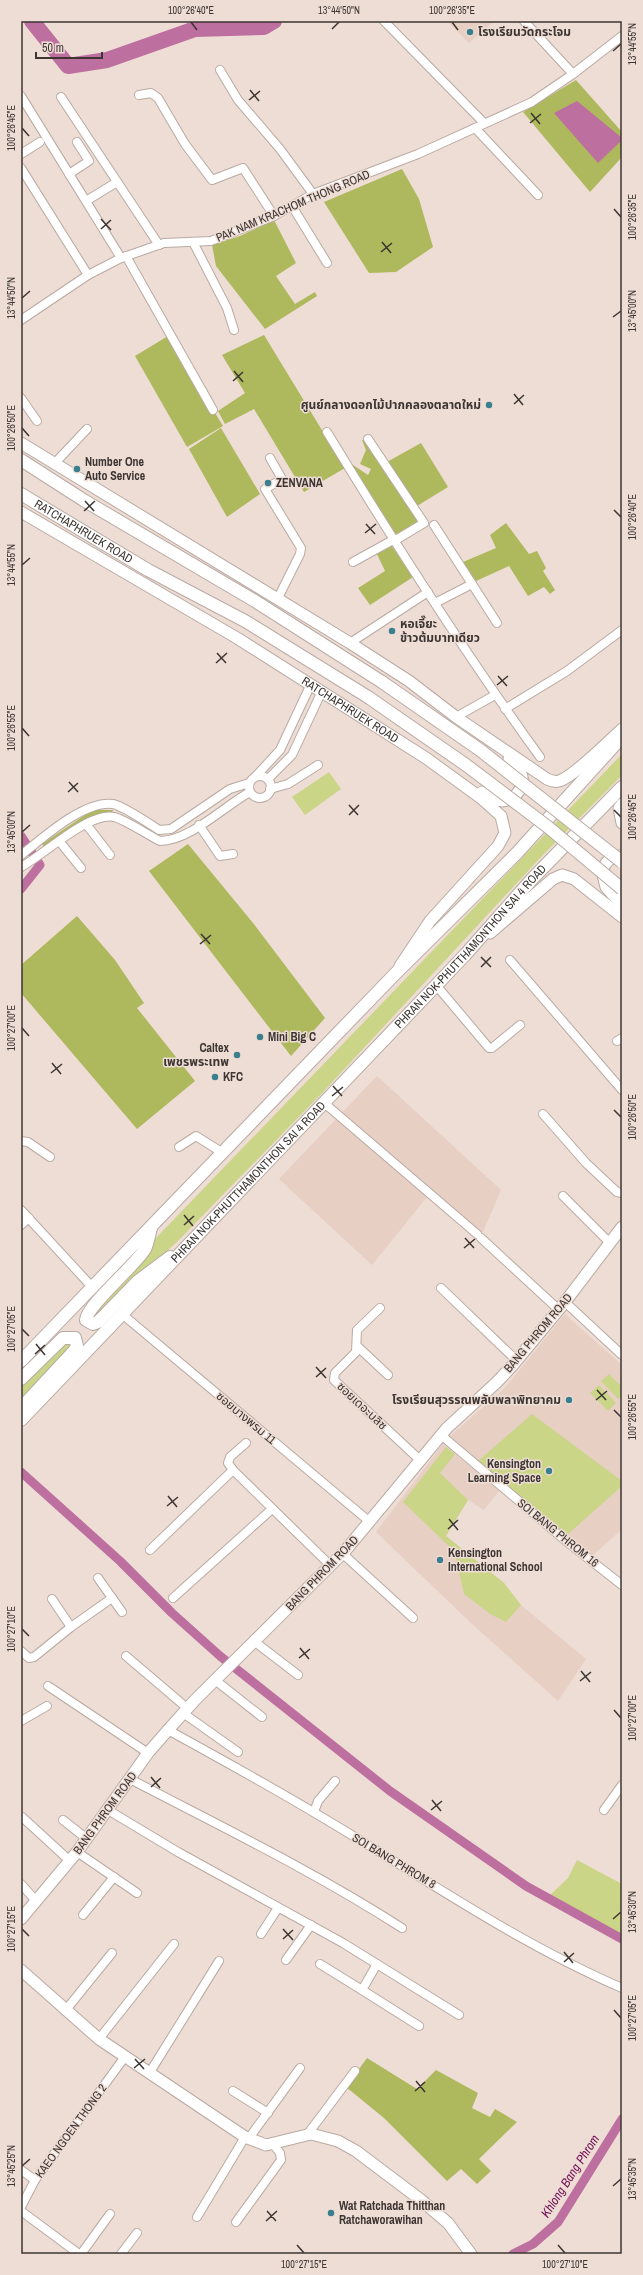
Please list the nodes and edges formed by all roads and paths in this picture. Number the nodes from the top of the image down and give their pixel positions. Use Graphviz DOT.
graph roads {
  1 [pos="384,21"];
  2 [pos="524,21"];
  3 [pos="622,36"];
  4 [pos="220,70"];
  5 [pos="573,74"];
  6 [pos="139,95"];
  7 [pos="21,96"];
  8 [pos="61,97"];
  9 [pos="484,123"];
  10 [pos="475,128"];
  11 [pos="40,142"];
  12 [pos="76,142"];
  13 [pos="21,154"];
  14 [pos="21,168"];
  15 [pos="69,174"];
  16 [pos="117,182"];
  17 [pos="313,194"];
  18 [pos="538,195"];
  19 [pos="86,201"];
  20 [pos="292,206"];
  21 [pos="274,216"];
  22 [pos="193,242"];
  23 [pos="159,244"];
  24 [pos="123,257"];
  25 [pos="327,263"];
  26 [pos="88,275"];
  27 [pos="21,320"];
  28 [pos="234,330"];
  29 [pos="21,398"];
  30 [pos="213,410"];
  31 [pos="38,421"];
  32 [pos="87,429"];
  33 [pos="326,432"];
  34 [pos="368,439"];
  35 [pos="21,443"];
  36 [pos="270,458"];
  37 [pos="21,460"];
  38 [pos="54,464"];
  39 [pos="21,494"];
  40 [pos="21,502"];
  41 [pos="21,512"];
  42 [pos="434,525"];
  43 [pos="72,527"];
  44 [pos="393,540"];
  45 [pos="353,562"];
  46 [pos="472,584"];
  47 [pos="428,592"];
  48 [pos="278,598"];
  49 [pos="435,603"];
  50 [pos="497,623"];
  51 [pos="622,630"];
  52 [pos="350,642"];
  53 [pos="312,684"];
  54 [pos="322,691"];
  55 [pos="495,695"];
  56 [pos="505,709"];
  57 [pos="458,718"];
  58 [pos="622,729"];
  59 [pos="622,737"];
  60 [pos="540,757"];
  61 [pos="426,758"];
  62 [pos="318,764"];
  63 [pos="256,776"];
  64 [pos="268,779"];
  65 [pos="249,783"];
  66 [pos="622,787"];
  67 [pos="270,789"];
  68 [pos="250,792"];
  69 [pos="622,804"];
  70 [pos="180,822"];
  71 [pos="622,823"];
  72 [pos="86,824"];
  73 [pos="199,825"];
  74 [pos="188,832"];
  75 [pos="60,842"];
  76 [pos="36,843"];
  77 [pos="42,853"];
  78 [pos="233,854"];
  79 [pos="22,855"];
  80 [pos="110,855"];
  81 [pos="622,856"];
  82 [pos="622,862"];
  83 [pos="26,864"];
  84 [pos="81,868"];
  85 [pos="622,889"];
  86 [pos="622,904"];
  87 [pos="622,917"];
  88 [pos="465,955"];
  89 [pos="510,960"];
  90 [pos="394,975"];
  91 [pos="436,986"];
  92 [pos="520,1025"];
  93 [pos="622,1090"];
  94 [pos="323,1102"];
  95 [pos="544,1114"];
  96 [pos="21,1141"];
  97 [pos="179,1147"];
  98 [pos="223,1153"];
  99 [pos="50,1157"];
  100 [pos="622,1193"];
  101 [pos="563,1196"];
  102 [pos="21,1210"];
  103 [pos="28,1218"];
  104 [pos="21,1225"];
  105 [pos="622,1227"];
  106 [pos="151,1228"];
  107 [pos="610,1243"];
  108 [pos="180,1253"];
  109 [pos="93,1288"];
  110 [pos="441,1288"];
  111 [pos="561,1306"];
  112 [pos="380,1308"];
  113 [pos="122,1314"];
  114 [pos="357,1346"];
  115 [pos="622,1355"];
  116 [pos="516,1360"];
  117 [pos="21,1361"];
  118 [pos="388,1375"];
  119 [pos="21,1379"];
  120 [pos="21,1408"];
  121 [pos="21,1420"];
  122 [pos="441,1435"];
  123 [pos="246,1443"];
  124 [pos="421,1461"];
  125 [pos="233,1470"];
  126 [pos="272,1509"];
  127 [pos="370,1522"];
  128 [pos="150,1550"];
  129 [pos="343,1554"];
  130 [pos="331,1566"];
  131 [pos="98,1578"];
  132 [pos="622,1584"];
  133 [pos="112,1598"];
  134 [pos="173,1598"];
  135 [pos="52,1599"];
  136 [pos="122,1612"];
  137 [pos="413,1618"];
  138 [pos="71,1627"];
  139 [pos="255,1642"];
  140 [pos="22,1653"];
  141 [pos="126,1656"];
  142 [pos="298,1675"];
  143 [pos="216,1680"];
  144 [pos="48,1686"];
  145 [pos="47,1706"];
  146 [pos="185,1711"];
  147 [pos="262,1717"];
  148 [pos="21,1721"];
  149 [pos="168,1730"];
  150 [pos="238,1752"];
  151 [pos="148,1753"];
  152 [pos="130,1779"];
  153 [pos="335,1781"];
  154 [pos="622,1785"];
  155 [pos="108,1810"];
  156 [pos="604,1810"];
  157 [pos="314,1812"];
  158 [pos="22,1817"];
  159 [pos="63,1820"];
  160 [pos="87,1839"];
  161 [pos="77,1852"];
  162 [pos="70,1861"];
  163 [pos="114,1877"];
  164 [pos="21,1884"];
  165 [pos="137,1893"];
  166 [pos="37,1902"];
  167 [pos="278,1908"];
  168 [pos="84,1915"];
  169 [pos="21,1919"];
  170 [pos="311,1925"];
  171 [pos="402,1928"];
  172 [pos="261,1934"];
  173 [pos="174,1944"];
  174 [pos="112,1953"];
  175 [pos="219,1960"];
  176 [pos="286,1960"];
  177 [pos="320,1964"];
  178 [pos="377,1964"];
  179 [pos="21,1970"];
  180 [pos="622,1988"];
  181 [pos="362,1990"];
  182 [pos="65,2011"];
  183 [pos="459,2015"];
  184 [pos="419,2026"];
  185 [pos="99,2039"];
  186 [pos="124,2058"];
  187 [pos="300,2068"];
  188 [pos="354,2071"];
  189 [pos="150,2072"];
  190 [pos="233,2091"];
  191 [pos="268,2113"];
  192 [pos="307,2135"];
  193 [pos="247,2137"];
  194 [pos="273,2144"];
  195 [pos="21,2170"];
  196 [pos="35,2180"];
  197 [pos="21,2207"];
  198 [pos="21,2211"];
  199 [pos="110,2214"];
  200 [pos="197,2217"];
  201 [pos="236,2222"];
  202 [pos="137,2233"];
  203 [pos="80,2254"];
  204 [pos="121,2254"];
  205 [pos="471,2254"];
  1 -- 9 [label="street"];
  2 -- 5 [label="street"];
  3 -- 5 [label="street, PAK NAM KRACHOM THONG ROAD"];
  4 -- 17 [label="street"];
  5 -- 9 [label="street, PAK NAM KRACHOM THONG ROAD"];
  6 -- 21 [label="street"];
  7 -- 15 [label="street"];
  8 -- 16 [label="street"];
  9 -- 10 [label="street, PAK NAM KRACHOM THONG ROAD"];
  10 -- 17 [label="street, PAK NAM KRACHOM THONG ROAD"];
  10 -- 18 [label="street"];
  11 -- 13 [label="street"];
  12 -- 15 [label="street"];
  14 -- 26 [label="street"];
  15 -- 19 [label="street"];
  16 -- 19 [label="street"];
  16 -- 23 [label="street"];
  17 -- 20 [label="street, PAK NAM KRACHOM THONG ROAD"];
  19 -- 24 [label="street"];
  20 -- 21 [label="street, PAK NAM KRACHOM THONG ROAD"];
  20 -- 25 [label="street"];
  21 -- 22 [label="street, PAK NAM KRACHOM THONG ROAD"];
  22 -- 23 [label="street, PAK NAM KRACHOM THONG ROAD"];
  22 -- 28 [label="street"];
  23 -- 24 [label="street, PAK NAM KRACHOM THONG ROAD"];
  24 -- 26 [label="street, PAK NAM KRACHOM THONG ROAD"];
  24 -- 30 [label="street"];
  26 -- 27 [label="street, PAK NAM KRACHOM THONG ROAD"];
  29 -- 31 [label="street"];
  32 -- 38 [label="street"];
  33 -- 44 [label="street"];
  34 -- 44 [label="street"];
  35 -- 38 [label="main road"];
  36 -- 48 [label="street"];
  37 -- 82 [label="main road, bridge"];
  38 -- 48 [label="main road"];
  39 -- 43 [label="main road, RATCHAPHRUEK ROAD"];
  40 -- 43 [label="main road"];
  41 -- 53 [label="main road, RATCHAPHRUEK ROAD"];
  42 -- 46 [label="street"];
  43 -- 85 [label="main road, RATCHAPHRUEK ROAD, bridge"];
  44 -- 45 [label="street"];
  44 -- 47 [label="street"];
  46 -- 49 [label="street"];
  46 -- 50 [label="street"];
  47 -- 49 [label="street"];
  47 -- 52 [label="street"];
  48 -- 52 [label="main road"];
  49 -- 55 [label="street"];
  51 -- 56 [label="street"];
  52 -- 57 [label="main road"];
  53 -- 54 [label="main road, RATCHAPHRUEK ROAD"];
  53 -- 63 [label="street"];
  54 -- 61 [label="main road, RATCHAPHRUEK ROAD"];
  54 -- 64 [label="street"];
  55 -- 56 [label="street"];
  55 -- 57 [label="street"];
  56 -- 60 [label="street"];
  57 -- 58 [label="main road"];
  57 -- 61 [label="main road"];
  59 -- 90 [label="main road"];
  61 -- 90 [label="main road, RATCHAPHRUEK ROAD"];
  62 -- 67 [label="street"];
  63 -- 64 [label="street"];
  63 -- 65 [label="street"];
  64 -- 67 [label="street"];
  65 -- 68 [label="street"];
  65 -- 70 [label="street"];
  66 -- 88 [label="main road, PHRAN NOK-PHUTTHAMONTHON SAI 4 ROAD"];
  67 -- 68 [label="street"];
  68 -- 73 [label="street"];
  69 -- 71 [label="main road"];
  70 -- 74 [label="street"];
  70 -- 76 [label="street"];
  72 -- 74 [label="street"];
  72 -- 75 [label="street"];
  72 -- 80 [label="street"];
  73 -- 74 [label="street"];
  73 -- 78 [label="street"];
  75 -- 77 [label="street"];
  75 -- 84 [label="street"];
  76 -- 77 [label="street"];
  76 -- 79 [label="street"];
  77 -- 83 [label="street"];
  79 -- 83 [label="street"];
  81 -- 86 [label="main road"];
  87 -- 88 [label="main road"];
  88 -- 91 [label="main road, PHRAN NOK-PHUTTHAMONTHON SAI 4 ROAD"];
  89 -- 93 [label="street"];
  90 -- 98 [label="main road"];
  91 -- 92 [label="street"];
  91 -- 94 [label="main road, PHRAN NOK-PHUTTHAMONTHON SAI 4 ROAD"];
  94 -- 108 [label="main road, PHRAN NOK-PHUTTHAMONTHON SAI 4 ROAD"];
  94 -- 111 [label="street"];
  95 -- 100 [label="street"];
  96 -- 99 [label="street"];
  97 -- 98 [label="street"];
  98 -- 106 [label="main road"];
  101 -- 107 [label="street"];
  102 -- 103 [label="street"];
  103 -- 104 [label="street"];
  103 -- 109 [label="street"];
  105 -- 107 [label="main road, BANG PHROM ROAD"];
  106 -- 108 [label="main road"];
  106 -- 109 [label="main road"];
  107 -- 111 [label="main road, BANG PHROM ROAD"];
  108 -- 113 [label="main road, PHRAN NOK-PHUTTHAMONTHON SAI 4 ROAD"];
  109 -- 117 [label="main road"];
  110 -- 116 [label="street"];
  111 -- 115 [label="street"];
  111 -- 116 [label="main road, BANG PHROM ROAD"];
  112 -- 114 [label="street, ซอยเดอะบลิซ"];
  113 -- 121 [label="main road, PHRAN NOK-PHUTTHAMONTHON SAI 4 ROAD"];
  113 -- 127 [label="street, ซอยบางพรม 11"];
  114 -- 118 [label="street"];
  114 -- 124 [label="street, ซอยเดอะบลิซ"];
  116 -- 122 [label="main road, BANG PHROM ROAD"];
  119 -- 120 [label="main road"];
  122 -- 124 [label="main road, BANG PHROM ROAD"];
  122 -- 132 [label="street, SOI BANG PHROM 16"];
  123 -- 125 [label="street"];
  124 -- 127 [label="main road, BANG PHROM ROAD"];
  125 -- 126 [label="street"];
  125 -- 128 [label="street"];
  126 -- 130 [label="street"];
  126 -- 134 [label="street"];
  127 -- 129 [label="main road, BANG PHROM ROAD"];
  129 -- 130 [label="main road, BANG PHROM ROAD"];
  129 -- 137 [label="street"];
  130 -- 139 [label="main road, BANG PHROM ROAD"];
  131 -- 133 [label="street"];
  133 -- 136 [label="street"];
  133 -- 138 [label="street"];
  135 -- 138 [label="street"];
  138 -- 140 [label="street"];
  139 -- 142 [label="street"];
  139 -- 143 [label="main road, BANG PHROM ROAD"];
  141 -- 146 [label="street"];
  143 -- 146 [label="main road, BANG PHROM ROAD"];
  143 -- 147 [label="street"];
  144 -- 151 [label="street"];
  145 -- 148 [label="street"];
  146 -- 149 [label="main road, BANG PHROM ROAD"];
  146 -- 150 [label="street"];
  149 -- 151 [label="main road, BANG PHROM ROAD"];
  149 -- 157 [label="street, SOI BANG PHROM 8"];
  151 -- 152 [label="main road, BANG PHROM ROAD"];
  152 -- 155 [label="main road, BANG PHROM ROAD"];
  152 -- 171 [label="street"];
  153 -- 157 [label="street"];
  154 -- 156 [label="street"];
  155 -- 160 [label="main road, BANG PHROM ROAD"];
  155 -- 167 [label="street"];
  157 -- 180 [label="street, SOI BANG PHROM 8"];
  158 -- 162 [label="street"];
  159 -- 160 [label="street"];
  160 -- 161 [label="main road, BANG PHROM ROAD"];
  161 -- 162 [label="main road, BANG PHROM ROAD"];
  161 -- 163 [label="street"];
  162 -- 166 [label="main road, BANG PHROM ROAD"];
  163 -- 165 [label="street"];
  163 -- 168 [label="street"];
  164 -- 166 [label="street"];
  166 -- 169 [label="main road, BANG PHROM ROAD"];
  167 -- 170 [label="street"];
  167 -- 172 [label="street"];
  170 -- 176 [label="street"];
  170 -- 178 [label="street"];
  173 -- 185 [label="street"];
  174 -- 182 [label="street"];
  175 -- 189 [label="street"];
  177 -- 181 [label="street"];
  178 -- 181 [label="street"];
  178 -- 183 [label="street"];
  179 -- 182 [label="main road"];
  181 -- 184 [label="street"];
  182 -- 185 [label="main road"];
  185 -- 186 [label="main road"];
  186 -- 189 [label="main road"];
  186 -- 196 [label="street, KAEO NGOEN THONG 2"];
  187 -- 191 [label="street"];
  188 -- 192 [label="street"];
  189 -- 193 [label="main road"];
  190 -- 191 [label="street"];
  191 -- 193 [label="street"];
  192 -- 194 [label="main road"];
  192 -- 205 [label="main road"];
  193 -- 194 [label="main road"];
  193 -- 200 [label="street"];
  194 -- 201 [label="street"];
  195 -- 196 [label="street"];
  196 -- 197 [label="street, KAEO NGOEN THONG 2"];
  198 -- 203 [label="street"];
  199 -- 203 [label="street"];
  202 -- 204 [label="street"];
}
